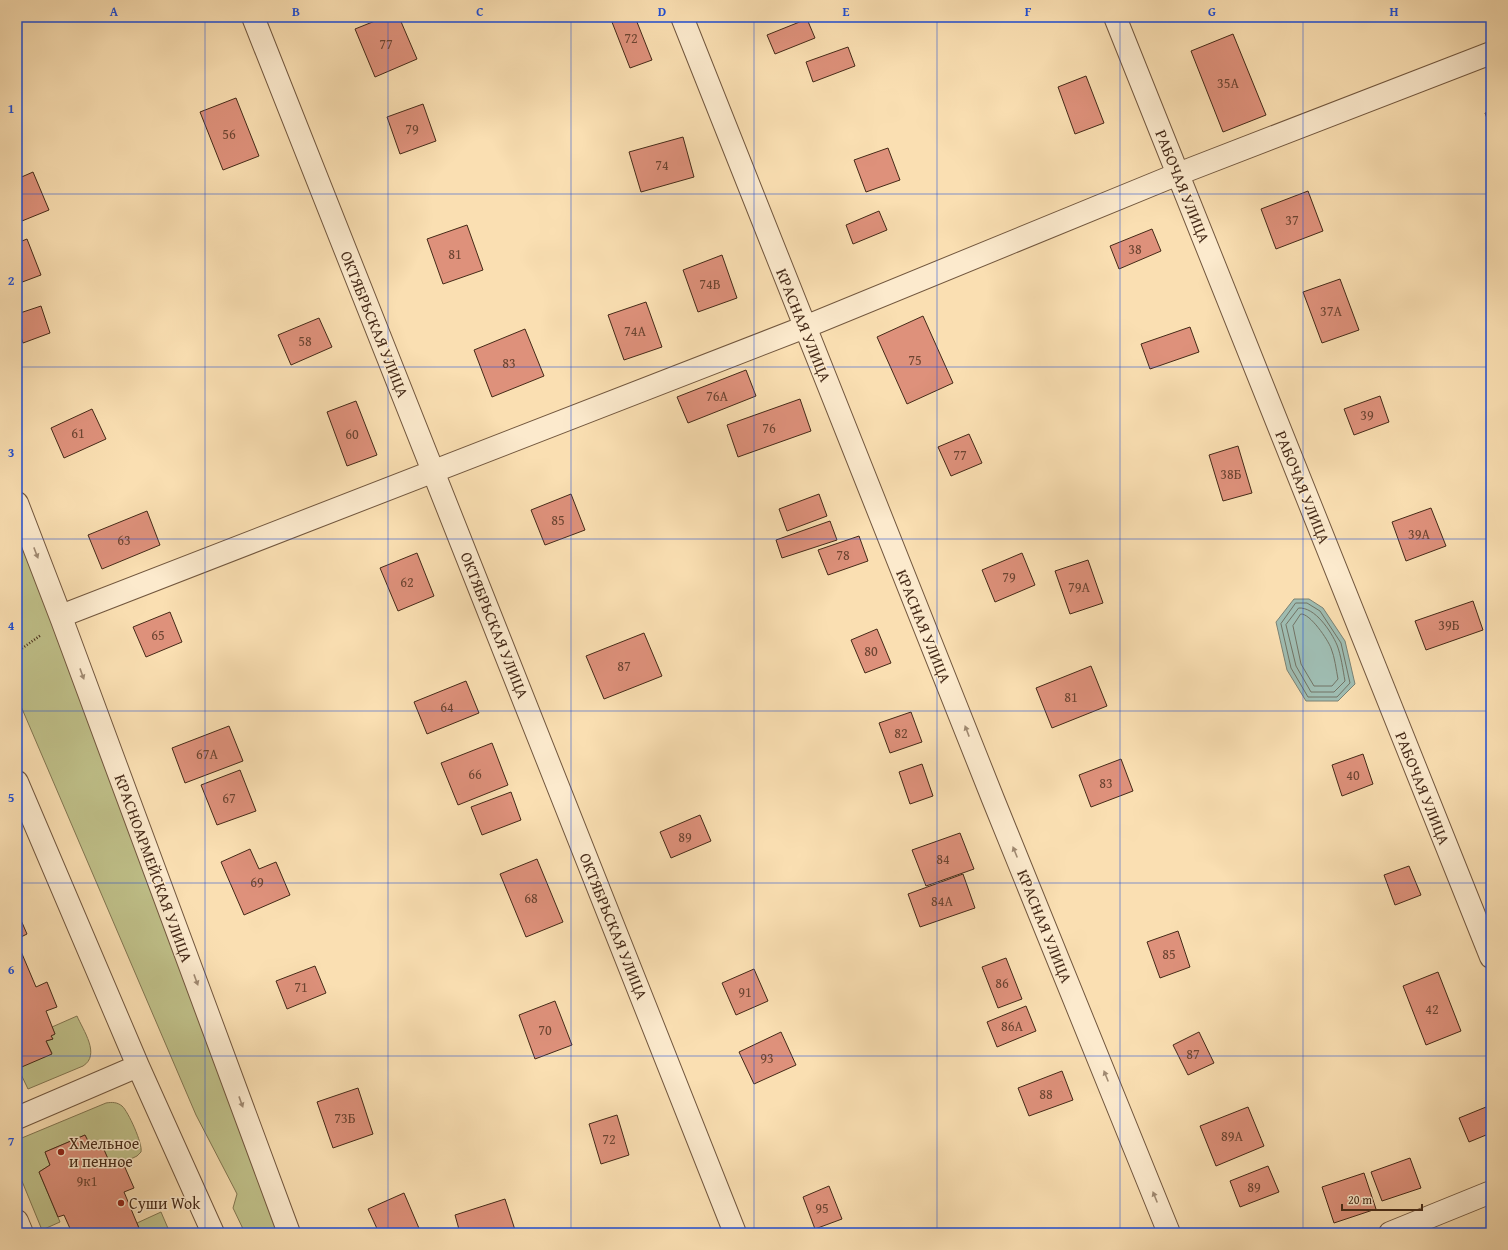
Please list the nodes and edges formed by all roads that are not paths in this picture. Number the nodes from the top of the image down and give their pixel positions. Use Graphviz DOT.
graph roads {
  1 [pos="253,17"];
  2 [pos="682,17"];
  3 [pos="1115,17"];
  4 [pos="1491,53"];
  5 [pos="1178,174"];
  6 [pos="804,326"];
  7 [pos="434,472"];
  8 [pos="17,503"];
  9 [pos="61,616"];
  10 [pos="17,782"];
  11 [pos="1491,957"];
  12 [pos="138,1066"];
  13 [pos="17,1118"];
  14 [pos="1491,1192"];
  15 [pos="213,1233"];
  16 [pos="289,1233"];
  17 [pos="735,1233"];
  18 [pos="1169,1233"];
  19 [pos="1390,1233"];
  1 -- 7 [label="street, ОКТЯБРЬСКАЯ УЛИЦА"];
  2 -- 6 [label="street, КРАСНАЯ УЛИЦА"];
  3 -- 5 [label="street, РАБОЧАЯ УЛИЦА"];
  4 -- 5 [label="street"];
  5 -- 6 [label="street"];
  5 -- 11 [label="street, РАБОЧАЯ УЛИЦА"];
  6 -- 7 [label="street"];
  18 -- 6 [label="street, КРАСНАЯ УЛИЦА, one-way"];
  7 -- 9 [label="street"];
  7 -- 17 [label="street, ОКТЯБРЬСКАЯ УЛИЦА"];
  8 -- 9 [label="street, КРАСНОАРМЕЙСКАЯ УЛИЦА, one-way"];
  9 -- 16 [label="street, КРАСНОАРМЕЙСКАЯ УЛИЦА, one-way"];
  10 -- 12 [label="street"];
  12 -- 13 [label="street"];
  12 -- 15 [label="street"];
  14 -- 19 [label="street"];
}
